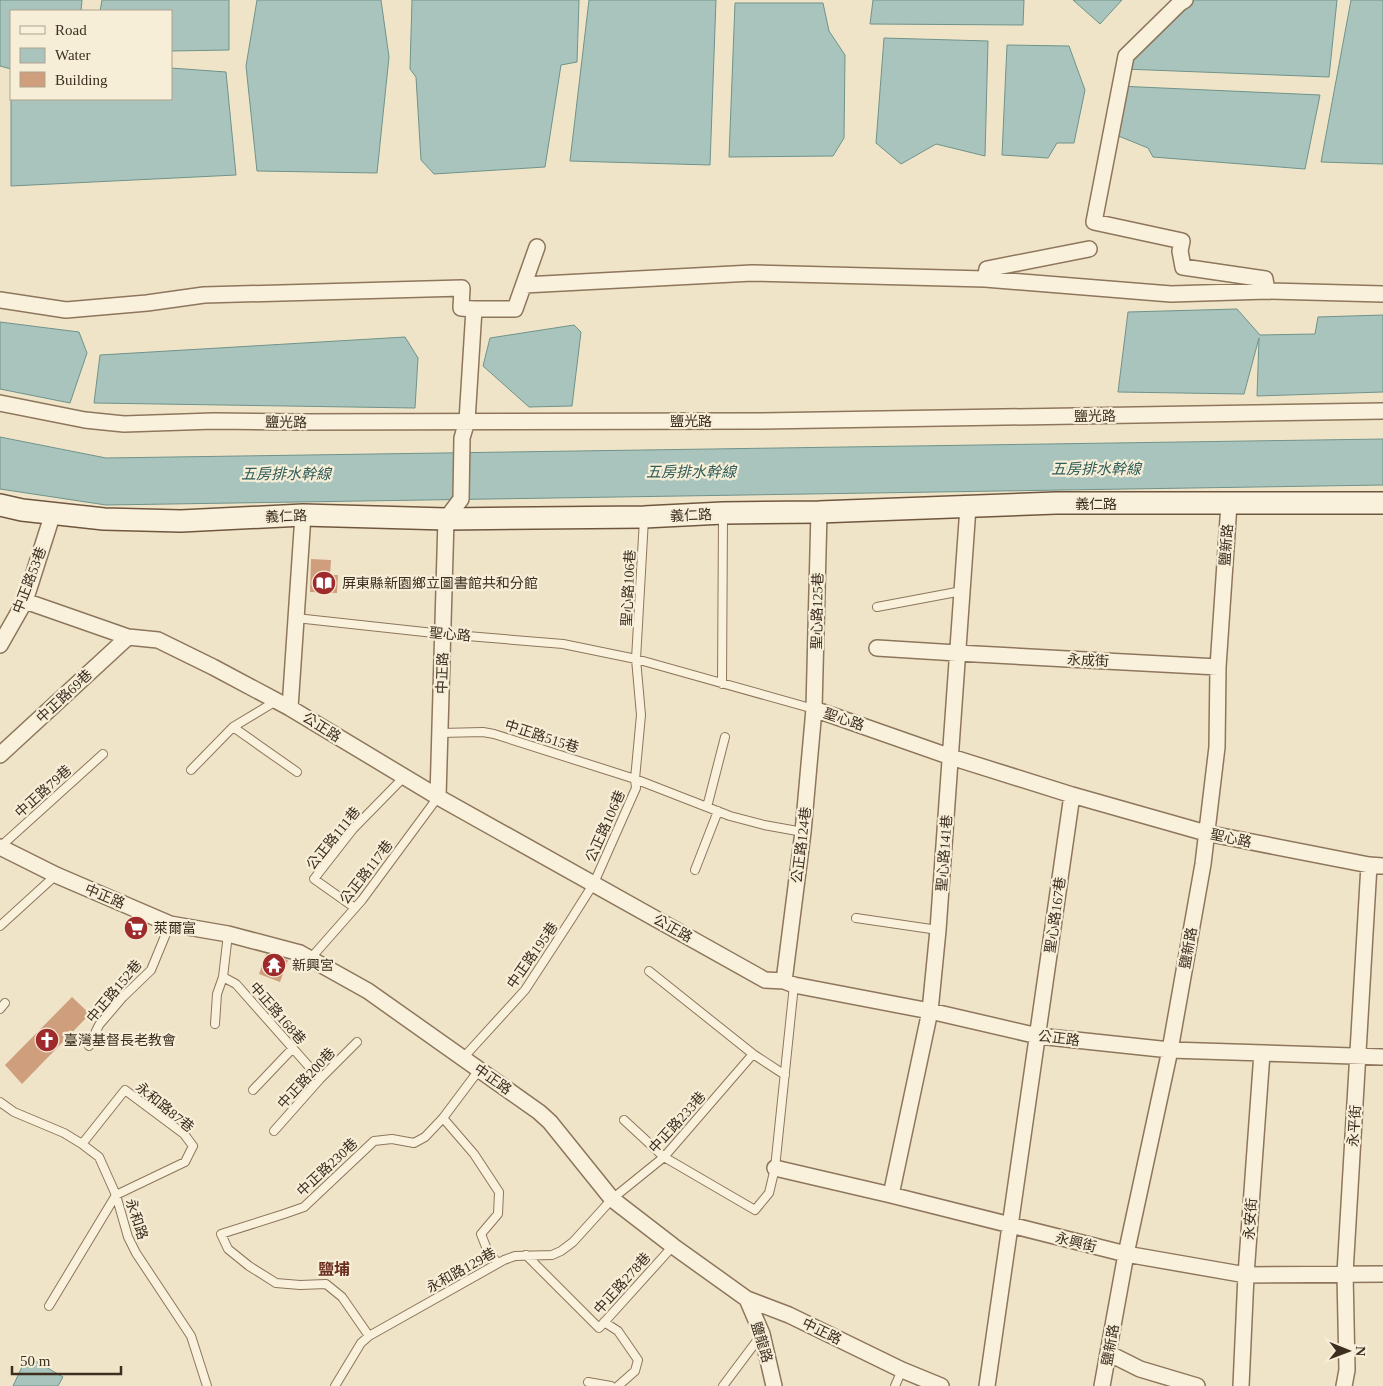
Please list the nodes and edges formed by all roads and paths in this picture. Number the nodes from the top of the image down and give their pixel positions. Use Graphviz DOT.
graph roads {
  1 [pos="1185,0"];
  2 [pos="537,247"];
  3 [pos="1089,249"];
  4 [pos="985,279"];
  5 [pos="524,285"];
  6 [pos="1267,291"];
  7 [pos="1383,294"];
  8 [pos="0,300"];
  9 [pos="474,309"];
  10 [pos="0,403"];
  11 [pos="1383,411"];
  12 [pos="467,421"];
  13 [pos="1383,503"];
  14 [pos="1229,504"];
  15 [pos="0,505"];
  16 [pos="968,507"];
  17 [pos="819,512"];
  18 [pos="53,513"];
  19 [pos="722,513"];
  20 [pos="303,515"];
  21 [pos="644,517"];
  22 [pos="446,519"];
  23 [pos="962,591"];
  24 [pos="24,601"];
  25 [pos="877,606"];
  26 [pos="296,618"];
  27 [pos="443,634"];
  28 [pos="128,636"];
  29 [pos="0,645"];
  30 [pos="877,648"];
  31 [pos="957,653"];
  32 [pos="636,660"];
  33 [pos="1218,667"];
  34 [pos="722,684"];
  35 [pos="276,701"];
  36 [pos="290,708"];
  37 [pos="814,708"];
  38 [pos="233,727"];
  39 [pos="440,733"];
  40 [pos="725,737"];
  41 [pos="103,754"];
  42 [pos="0,755"];
  43 [pos="951,757"];
  44 [pos="191,770"];
  45 [pos="297,772"];
  46 [pos="404,778"];
  47 [pos="635,779"];
  48 [pos="1072,795"];
  49 [pos="438,797"];
  50 [pos="707,807"];
  51 [pos="718,811"];
  52 [pos="803,832"];
  53 [pos="1206,833"];
  54 [pos="0,847"];
  55 [pos="1376,866"];
  56 [pos="695,870"];
  57 [pos="56,875"];
  58 [pos="594,883"];
  59 [pos="355,908"];
  60 [pos="856,918"];
  61 [pos="170,924"];
  62 [pos="0,926"];
  63 [pos="938,930"];
  64 [pos="228,934"];
  65 [pos="310,959"];
  66 [pos="648,971"];
  67 [pos="222,977"];
  68 [pos="789,983"];
  69 [pos="930,1011"];
  70 [pos="215,1024"];
  71 [pos="1038,1036"];
  72 [pos="357,1042"];
  73 [pos="88,1046"];
  74 [pos="293,1048"];
  75 [pos="1170,1050"];
  76 [pos="1262,1053"];
  77 [pos="754,1054"];
  78 [pos="1358,1056"];
  79 [pos="1383,1057"];
  80 [pos="463,1058"];
  81 [pos="478,1070"];
  82 [pos="785,1075"];
  83 [pos="320,1079"];
  84 [pos="253,1090"];
  85 [pos="0,1102"];
  86 [pos="443,1118"];
  87 [pos="624,1120"];
  88 [pos="274,1131"];
  89 [pos="82,1144"];
  90 [pos="664,1157"];
  91 [pos="775,1168"];
  92 [pos="116,1195"];
  93 [pos="891,1195"];
  94 [pos="612,1199"];
  95 [pos="1010,1225"];
  96 [pos="672,1246"];
  97 [pos="1126,1254"];
  98 [pos="526,1255"];
  99 [pos="498,1263"];
  100 [pos="1344,1273"];
  101 [pos="1383,1274"];
  102 [pos="1246,1275"];
  103 [pos="747,1299"];
  104 [pos="49,1306"];
  105 [pos="604,1322"];
  106 [pos="762,1334"];
  107 [pos="369,1336"];
  108 [pos="1108,1353"];
  109 [pos="902,1370"];
  110 [pos="588,1382"];
  111 [pos="207,1386"];
  112 [pos="335,1386"];
  113 [pos="611,1386"];
  114 [pos="618,1386"];
  115 [pos="723,1386"];
  116 [pos="774,1386"];
  117 [pos="895,1386"];
  118 [pos="940,1386"];
  119 [pos="987,1386"];
  120 [pos="1102,1386"];
  121 [pos="1197,1386"];
  122 [pos="1241,1386"];
  123 [pos="1344,1386"];
  1 -- 6 [label="street"];
  2 -- 5 [label="street"];
  3 -- 4 [label="street"];
  4 -- 5 [label="street"];
  4 -- 6 [label="street"];
  5 -- 9 [label="street"];
  6 -- 7 [label="street"];
  8 -- 9 [label="street"];
  9 -- 12 [label="street"];
  10 -- 12 [label="street, 鹽光路"];
  11 -- 12 [label="street, 鹽光路"];
  12 -- 22 [label="street"];
  13 -- 14 [label="street, 義仁路"];
  14 -- 16 [label="street, 義仁路"];
  14 -- 33 [label="street, 鹽新路"];
  15 -- 18 [label="street, 義仁路"];
  16 -- 17 [label="street, 義仁路"];
  16 -- 23 [label="street, 聖心路141巷"];
  17 -- 19 [label="street, 義仁路"];
  17 -- 37 [label="street, 聖心路125巷"];
  18 -- 20 [label="street, 義仁路"];
  18 -- 24 [label="street, 中正路53巷"];
  19 -- 21 [label="street, 義仁路"];
  19 -- 34 [label="lane"];
  20 -- 22 [label="street, 義仁路"];
  20 -- 26 [label="street"];
  21 -- 22 [label="street, 義仁路"];
  21 -- 32 [label="lane, 聖心路106巷"];
  22 -- 27 [label="street, 中正路"];
  23 -- 25 [label="lane"];
  23 -- 31 [label="street, 聖心路141巷"];
  24 -- 28 [label="street, 公正路"];
  24 -- 29 [label="street, 中正路53巷"];
  26 -- 27 [label="lane, 聖心路"];
  26 -- 36 [label="street"];
  27 -- 32 [label="lane, 聖心路"];
  27 -- 39 [label="street, 中正路"];
  28 -- 35 [label="street, 公正路"];
  28 -- 42 [label="street, 中正路69巷"];
  30 -- 31 [label="street, 永成街"];
  31 -- 33 [label="street, 永成街"];
  31 -- 43 [label="street, 聖心路141巷"];
  32 -- 34 [label="lane, 聖心路"];
  32 -- 47 [label="lane, 聖心路106巷"];
  33 -- 53 [label="street, 鹽新路"];
  34 -- 37 [label="lane, 聖心路"];
  35 -- 36 [label="street, 公正路"];
  35 -- 38 [label="lane"];
  36 -- 46 [label="street, 公正路"];
  37 -- 43 [label="street, 聖心路"];
  37 -- 52 [label="street, 公正路124巷"];
  38 -- 44 [label="lane"];
  38 -- 45 [label="lane"];
  39 -- 47 [label="lane, 中正路515巷"];
  39 -- 49 [label="street, 中正路"];
  40 -- 50 [label="lane"];
  41 -- 54 [label="lane, 中正路79巷"];
  43 -- 48 [label="street, 聖心路"];
  43 -- 63 [label="street, 聖心路141巷"];
  46 -- 49 [label="street, 公正路"];
  46 -- 59 [label="lane, 公正路111巷"];
  47 -- 50 [label="lane, 中正路515巷"];
  47 -- 58 [label="lane, 公正路106巷"];
  48 -- 53 [label="street, 聖心路"];
  48 -- 71 [label="street, 聖心路167巷"];
  49 -- 58 [label="street, 公正路"];
  49 -- 59 [label="lane, 公正路117巷"];
  50 -- 51 [label="lane, 中正路515巷"];
  51 -- 52 [label="lane, 中正路515巷"];
  51 -- 56 [label="lane"];
  52 -- 68 [label="street, 公正路124巷"];
  53 -- 55 [label="street, 聖心路"];
  53 -- 75 [label="street, 鹽新路"];
  54 -- 57 [label="street, 中正路"];
  55 -- 78 [label="street, 永平街"];
  57 -- 61 [label="street, 中正路"];
  57 -- 62 [label="lane"];
  58 -- 68 [label="street, 公正路"];
  58 -- 80 [label="lane, 中正路195巷"];
  59 -- 65 [label="lane, 公正路117巷"];
  60 -- 63 [label="lane"];
  61 -- 64 [label="street, 中正路"];
  61 -- 73 [label="lane, 中正路152巷"];
  63 -- 69 [label="street, 聖心路141巷"];
  64 -- 65 [label="street, 中正路"];
  64 -- 67 [label="lane"];
  65 -- 80 [label="street, 中正路"];
  66 -- 77 [label="lane"];
  67 -- 70 [label="lane"];
  67 -- 74 [label="lane, 中正路168巷"];
  68 -- 69 [label="street, 公正路"];
  68 -- 82 [label="lane"];
  69 -- 71 [label="street, 公正路"];
  69 -- 93 [label="street, 聖心路141巷"];
  71 -- 75 [label="street, 公正路"];
  71 -- 95 [label="street, 聖心路167巷"];
  72 -- 83 [label="lane, 中正路200巷"];
  74 -- 83 [label="lane, 中正路168巷"];
  74 -- 84 [label="lane"];
  75 -- 76 [label="street, 公正路"];
  75 -- 97 [label="street, 鹽新路"];
  76 -- 78 [label="street, 公正路"];
  76 -- 102 [label="street, 永安街"];
  77 -- 82 [label="lane"];
  77 -- 90 [label="lane, 中正路233巷"];
  78 -- 79 [label="street, 公正路"];
  78 -- 100 [label="street, 永平街"];
  80 -- 81 [label="street, 中正路"];
  81 -- 86 [label="lane, 中正路230巷"];
  81 -- 94 [label="street, 中正路"];
  82 -- 91 [label="lane"];
  83 -- 88 [label="lane, 中正路200巷"];
  85 -- 89 [label="lane, 永和路"];
  86 -- 99 [label="lane"];
  86 -- 107 [label="lane, 中正路230巷"];
  87 -- 90 [label="lane"];
  89 -- 92 [label="lane, 永和路"];
  89 -- 92 [label="lane, 永和路87巷"];
  90 -- 91 [label="lane"];
  90 -- 94 [label="lane, 中正路233巷"];
  91 -- 93 [label="street, 永興街"];
  92 -- 104 [label="lane"];
  92 -- 111 [label="lane, 永和路"];
  93 -- 95 [label="street, 永興街"];
  94 -- 96 [label="street, 中正路"];
  94 -- 98 [label="lane, 永和路129巷"];
  95 -- 97 [label="street, 永興街"];
  95 -- 119 [label="street, 聖心路167巷"];
  96 -- 103 [label="street, 中正路"];
  96 -- 105 [label="lane, 中正路278巷"];
  97 -- 102 [label="street, 永興街"];
  97 -- 108 [label="street, 鹽新路"];
  98 -- 99 [label="lane, 永和路129巷"];
  98 -- 105 [label="lane, 中正路278巷"];
  99 -- 107 [label="lane, 永和路129巷"];
  100 -- 101 [label="street, 永興街"];
  100 -- 102 [label="street, 永興街"];
  100 -- 123 [label="street, 永平街"];
  102 -- 122 [label="street, 永安街"];
  103 -- 106 [label="street, 鹽龍路"];
  103 -- 109 [label="street, 中正路"];
  105 -- 114 [label="lane"];
  106 -- 115 [label="lane"];
  106 -- 116 [label="street, 鹽龍路"];
  107 -- 112 [label="lane, 永和路129巷"];
  108 -- 120 [label="street, 鹽新路"];
  108 -- 121 [label="street"];
  109 -- 117 [label="lane"];
  109 -- 118 [label="street, 中正路"];
  110 -- 113 [label="lane"];
}
